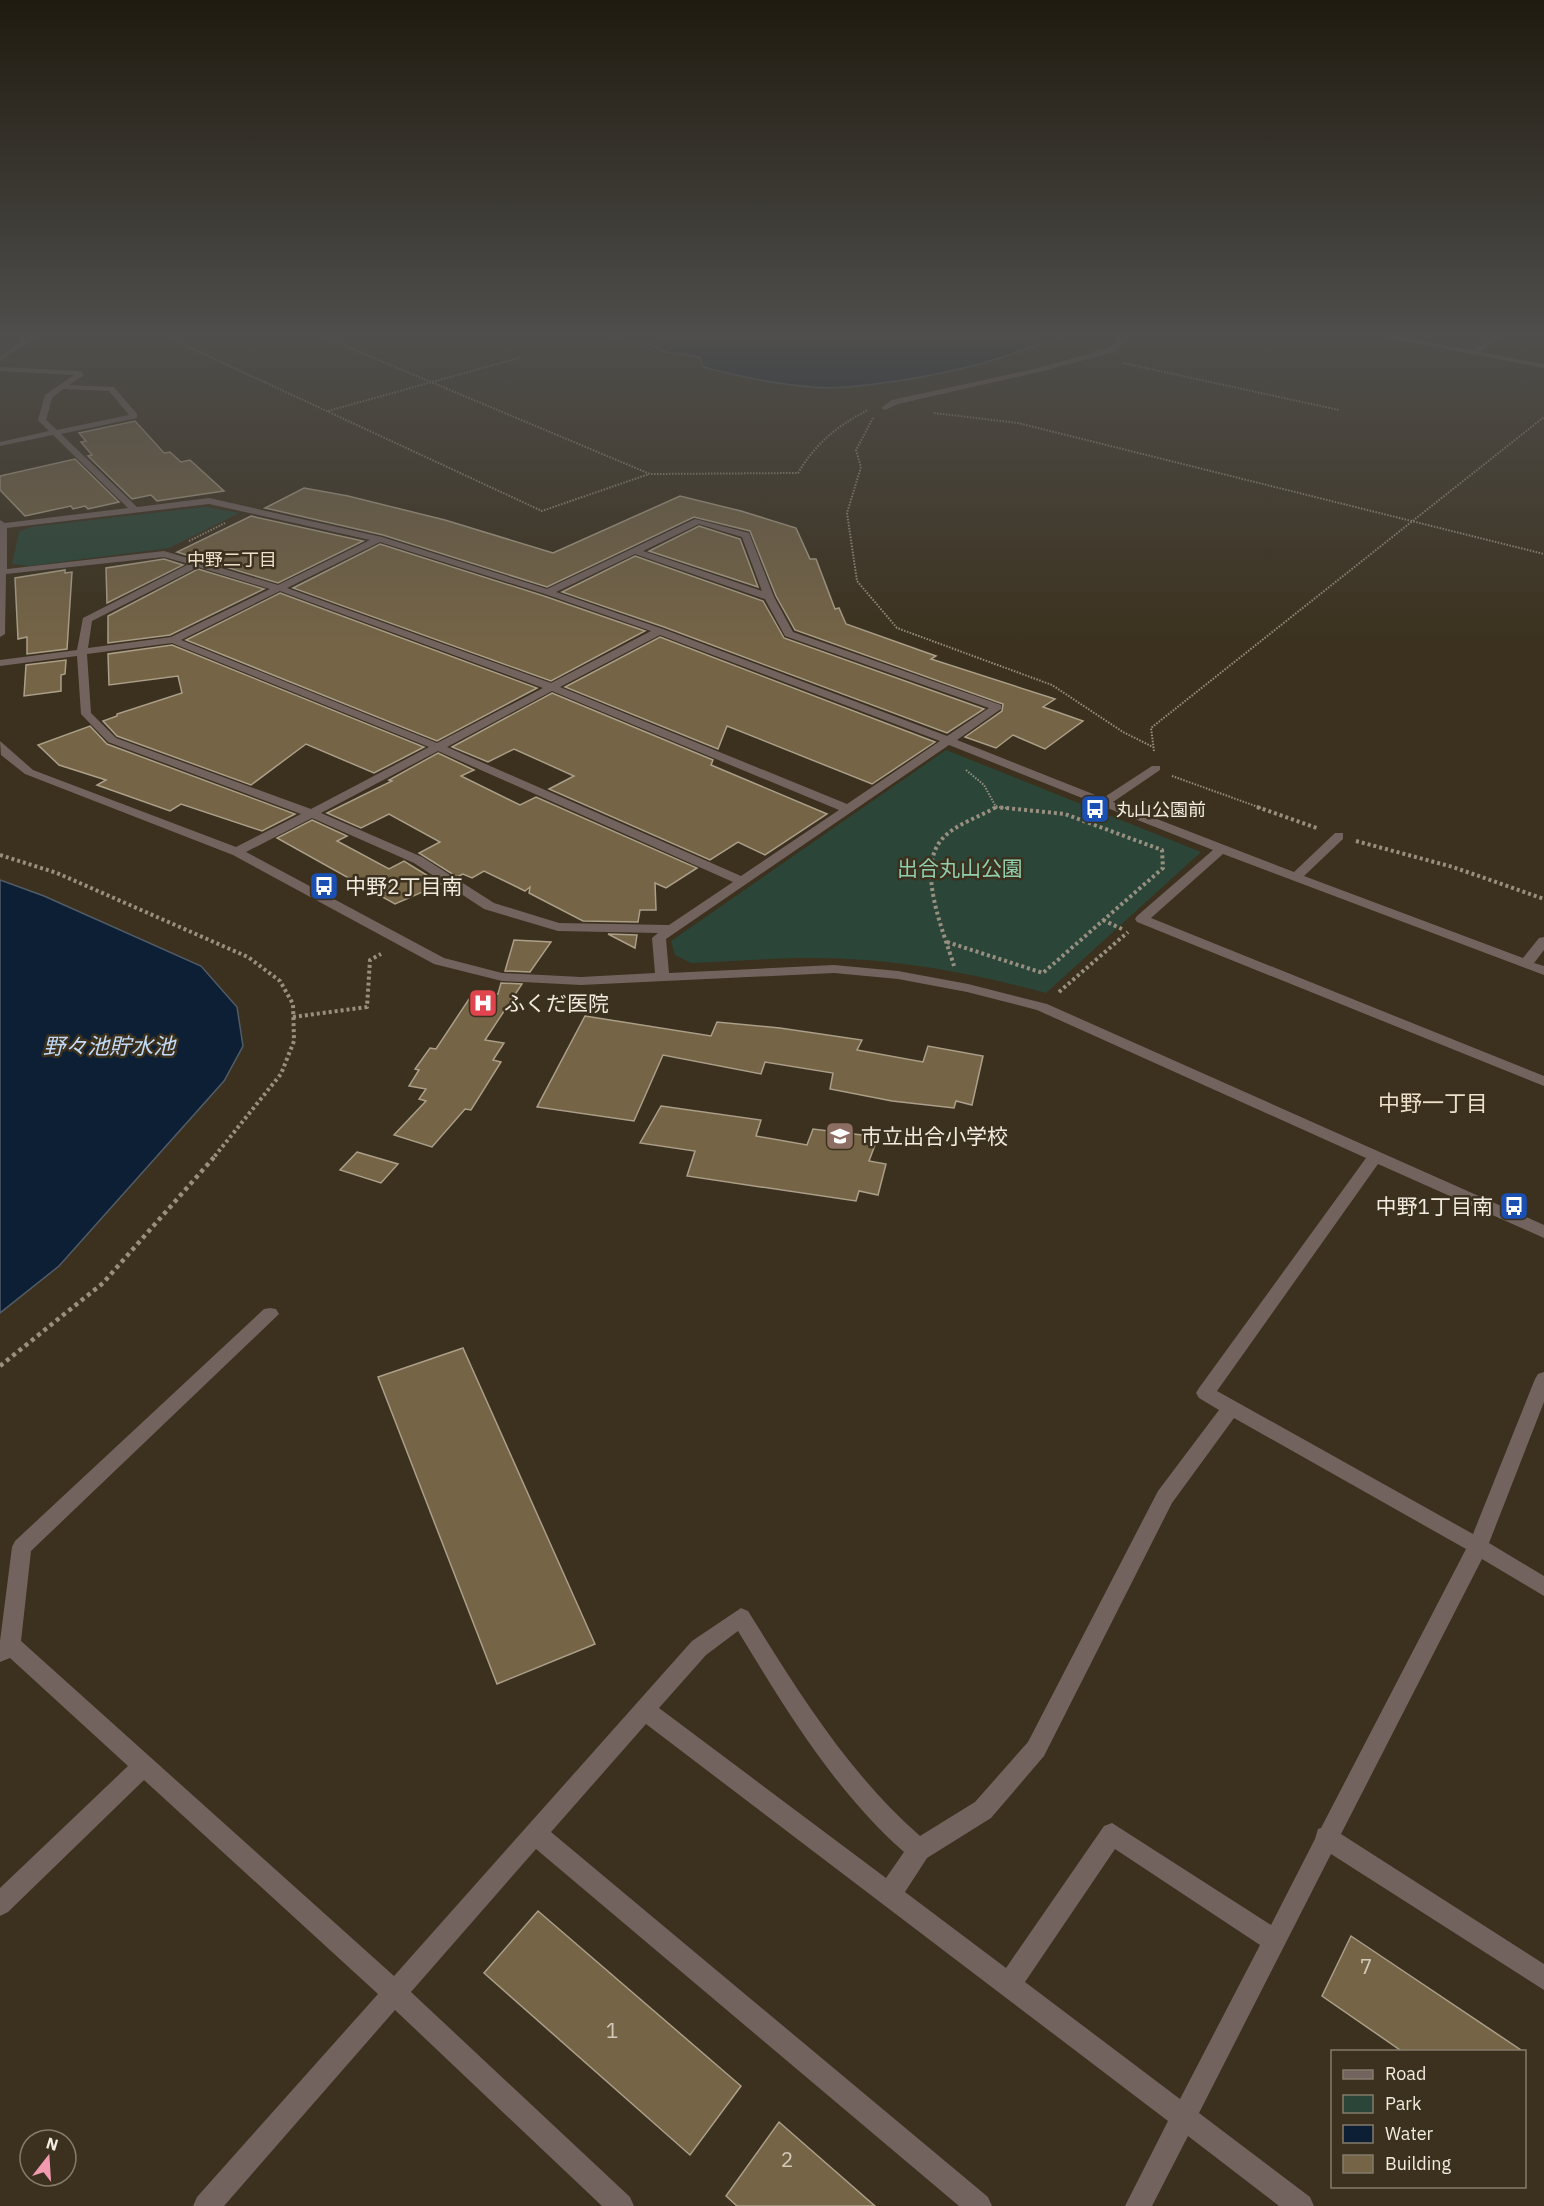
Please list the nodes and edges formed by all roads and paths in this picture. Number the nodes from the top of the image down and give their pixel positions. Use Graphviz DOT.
graph roads {
  1 [pos="31,438"];
  2 [pos="61,438"];
  3 [pos="385,438"];
  4 [pos="564,438"];
  5 [pos="825,438"];
  6 [pos="861,438"];
  7 [pos="1078,438"];
  8 [pos="1518,438"];
  9 [pos="0,444"];
  10 [pos="650,474"];
  11 [pos="251,509"];
  12 [pos="135,510"];
  13 [pos="1413,521"];
  14 [pos="2,524"];
  15 [pos="379,539"];
  16 [pos="635,551"];
  17 [pos="164,554"];
  18 [pos="1544,554"];
  19 [pos="197,564"];
  20 [pos="3,572"];
  21 [pos="279,588"];
  22 [pos="548,592"];
  23 [pos="769,597"];
  24 [pos="659,632"];
  25 [pos="0,634"];
  26 [pos="173,640"];
  27 [pos="82,652"];
  28 [pos="0,663"];
  29 [pos="551,687"];
  30 [pos="950,741"];
  31 [pos="0,744"];
  32 [pos="438,747"];
  33 [pos="1153,747"];
  34 [pos="926,757"];
  35 [pos="1156,768"];
  36 [pos="1104,802"];
  37 [pos="996,807"];
  38 [pos="848,809"];
  39 [pos="311,813"];
  40 [pos="1339,836"];
  41 [pos="1221,849"];
  42 [pos="237,852"];
  43 [pos="0,855"];
  44 [pos="1296,877"];
  45 [pos="742,881"];
  46 [pos="1544,899"];
  47 [pos="1142,919"];
  48 [pos="1103,920"];
  49 [pos="672,929"];
  50 [pos="1128,932"];
  51 [pos="402,941"];
  52 [pos="1544,941"];
  53 [pos="947,942"];
  54 [pos="1526,964"];
  55 [pos="1544,971"];
  56 [pos="662,976"];
  57 [pos="959,986"];
  58 [pos="1042,1007"];
  59 [pos="293,1017"];
  60 [pos="1544,1081"];
  61 [pos="1376,1156"];
  62 [pos="1544,1232"];
  63 [pos="270,1314"];
  64 [pos="0,1366"];
  65 [pos="1544,1379"];
  66 [pos="1539,1404"];
  67 [pos="1232,1408"];
  68 [pos="1478,1546"];
  69 [pos="1544,1587"];
  70 [pos="5,1649"];
  71 [pos="645,1710"];
  72 [pos="144,1766"];
  73 [pos="535,1834"];
  74 [pos="1326,1837"];
  75 [pos="920,1850"];
  76 [pos="889,1895"];
  77 [pos="0,1904"];
  78 [pos="1273,1940"];
  79 [pos="1544,1978"];
  80 [pos="1008,1986"];
  81 [pos="395,1993"];
  82 [pos="1182,2118"];
  83 [pos="206,2206"];
  84 [pos="621,2206"];
  85 [pos="979,2206"];
  86 [pos="1138,2206"];
  87 [pos="1301,2206"];
  1 -- 9 [label="street"];
  2 -- 12 [label="street"];
  3 -- 10 [label="path"];
  4 -- 10 [label="path"];
  5 -- 10 [label="path"];
  6 -- 33 [label="path"];
  7 -- 13 [label="path"];
  8 -- 13 [label="path"];
  11 -- 12 [label="street"];
  11 -- 15 [label="street"];
  11 -- 17 [label="path"];
  12 -- 14 [label="street"];
  13 -- 18 [label="path"];
  13 -- 33 [label="path"];
  14 -- 20 [label="street"];
  15 -- 21 [label="street"];
  15 -- 22 [label="street"];
  16 -- 22 [label="street"];
  16 -- 23 [label="street"];
  16 -- 23 [label="street"];
  17 -- 19 [label="street"];
  17 -- 20 [label="street"];
  19 -- 21 [label="street"];
  19 -- 27 [label="street"];
  20 -- 25 [label="street"];
  21 -- 26 [label="street"];
  21 -- 29 [label="street"];
  22 -- 24 [label="street"];
  23 -- 30 [label="street"];
  24 -- 29 [label="street"];
  24 -- 30 [label="street"];
  26 -- 27 [label="street"];
  26 -- 32 [label="street"];
  27 -- 28 [label="street"];
  27 -- 39 [label="street"];
  29 -- 32 [label="street"];
  29 -- 38 [label="street"];
  30 -- 34 [label="street"];
  30 -- 36 [label="street"];
  31 -- 42 [label="street"];
  32 -- 39 [label="street"];
  32 -- 45 [label="street"];
  33 -- 35 [label="path"];
  34 -- 37 [label="path"];
  34 -- 38 [label="street"];
  35 -- 36 [label="street"];
  35 -- 40 [label="path"];
  36 -- 41 [label="street"];
  37 -- 48 [label="path"];
  37 -- 53 [label="path"];
  38 -- 45 [label="street"];
  39 -- 42 [label="street"];
  39 -- 49 [label="street"];
  40 -- 44 [label="street"];
  40 -- 46 [label="path"];
  41 -- 44 [label="street"];
  41 -- 47 [label="street"];
  42 -- 51 [label="street"];
  43 -- 59 [label="path"];
  44 -- 54 [label="street"];
  45 -- 49 [label="street"];
  47 -- 50 [label="path"];
  47 -- 60 [label="street"];
  48 -- 50 [label="path"];
  48 -- 53 [label="path"];
  49 -- 56 [label="street"];
  50 -- 58 [label="path"];
  51 -- 56 [label="street"];
  51 -- 59 [label="path"];
  52 -- 54 [label="street"];
  53 -- 57 [label="path"];
  54 -- 55 [label="street"];
  56 -- 57 [label="street"];
  57 -- 58 [label="street"];
  58 -- 61 [label="street"];
  59 -- 64 [label="path"];
  61 -- 62 [label="street"];
  61 -- 67 [label="street"];
  63 -- 70 [label="street"];
  65 -- 66 [label="street"];
  66 -- 68 [label="street"];
  67 -- 68 [label="street"];
  67 -- 75 [label="street"];
  68 -- 69 [label="street"];
  68 -- 74 [label="street"];
  70 -- 72 [label="street"];
  71 -- 73 [label="street"];
  71 -- 75 [label="street"];
  71 -- 76 [label="street"];
  72 -- 77 [label="street"];
  72 -- 81 [label="street"];
  73 -- 81 [label="street"];
  73 -- 85 [label="street"];
  74 -- 78 [label="street"];
  74 -- 79 [label="street"];
  75 -- 76 [label="street"];
  76 -- 80 [label="street"];
  78 -- 80 [label="street"];
  78 -- 82 [label="street"];
  80 -- 82 [label="street"];
  81 -- 83 [label="street"];
  81 -- 84 [label="street"];
  82 -- 86 [label="street"];
  82 -- 87 [label="street"];
}
